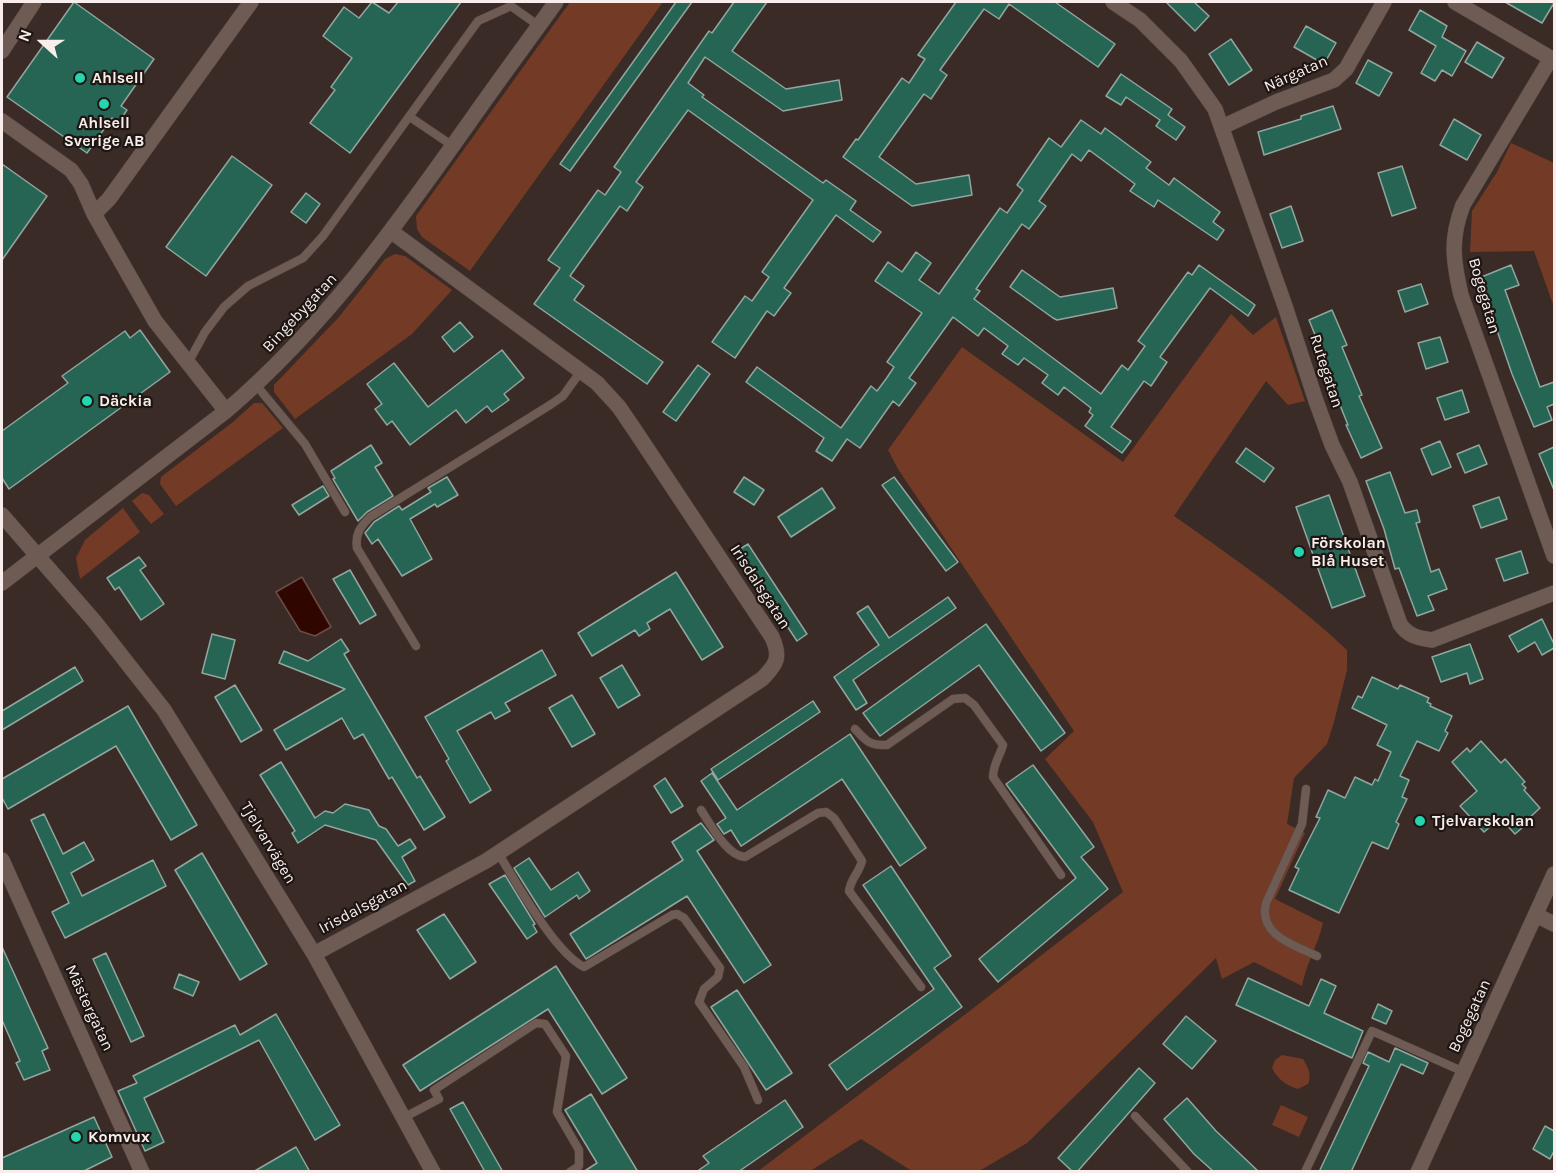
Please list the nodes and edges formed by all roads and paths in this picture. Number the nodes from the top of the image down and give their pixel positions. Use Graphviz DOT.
graph roads {
  1 [pos="34,2"];
  2 [pos="250,2"];
  3 [pos="556,2"];
  4 [pos="1113,2"];
  5 [pos="1384,2"];
  6 [pos="1455,2"];
  7 [pos="539,26"];
  8 [pos="2,51"];
  9 [pos="1553,59"];
  10 [pos="410,117"];
  11 [pos="2,121"];
  12 [pos="1222,127"];
  13 [pos="453,146"];
  14 [pos="94,214"];
  15 [pos="392,232"];
  16 [pos="187,364"];
  17 [pos="581,370"];
  18 [pos="256,385"];
  19 [pos="226,411"];
  20 [pos="345,512"];
  21 [pos="2,515"];
  22 [pos="37,556"];
  23 [pos="1554,556"];
  24 [pos="2,583"];
  25 [pos="1554,593"];
  26 [pos="416,646"];
  27 [pos="855,729"];
  28 [pos="1306,789"];
  29 [pos="701,810"];
  30 [pos="497,853"];
  31 [pos="2,860"];
  32 [pos="1061,874"];
  33 [pos="1554,874"];
  34 [pos="1536,915"];
  35 [pos="1554,924"];
  36 [pos="314,954"];
  37 [pos="1317,956"];
  38 [pos="921,987"];
  39 [pos="1464,1072"];
  40 [pos="758,1100"];
  41 [pos="1135,1116"];
  42 [pos="403,1118"];
  43 [pos="142,1172"];
  44 [pos="433,1172"];
  45 [pos="570,1172"];
  46 [pos="1188,1172"];
  47 [pos="1305,1172"];
  48 [pos="1418,1172"];
  1 -- 8 [label="street"];
  2 -- 14 [label="street"];
  3 -- 7 [label="street, Bingebygatan"];
  4 -- 12 [label="street, Rutegatan"];
  5 -- 12 [label="street, Närgatan"];
  6 -- 9 [label="street"];
  7 -- 10 [label="lane"];
  7 -- 13 [label="street, Bingebygatan"];
  9 -- 23 [label="street, Bogegatan"];
  10 -- 13 [label="lane"];
  10 -- 16 [label="lane"];
  11 -- 14 [label="street"];
  12 -- 25 [label="street, Rutegatan"];
  13 -- 15 [label="street, Bingebygatan"];
  14 -- 16 [label="street"];
  15 -- 17 [label="street, Irisdalsgatan"];
  15 -- 18 [label="street, Bingebygatan"];
  16 -- 19 [label="street"];
  17 -- 26 [label="lane"];
  17 -- 30 [label="street, Irisdalsgatan"];
  18 -- 19 [label="street, Bingebygatan"];
  18 -- 20 [label="lane"];
  19 -- 22 [label="street, Bingebygatan"];
  21 -- 22 [label="street, Tjelvarvägen"];
  22 -- 24 [label="street, Bingebygatan"];
  22 -- 36 [label="street, Tjelvarvägen"];
  27 -- 32 [label="lane"];
  28 -- 37 [label="lane"];
  29 -- 38 [label="lane"];
  30 -- 36 [label="street, Irisdalsgatan"];
  30 -- 40 [label="lane"];
  31 -- 43 [label="street, Mästergatan"];
  33 -- 34 [label="street, Bogegatan"];
  34 -- 35 [label="street"];
  34 -- 39 [label="street, Bogegatan"];
  36 -- 42 [label="street, Tjelvarvägen"];
  39 -- 47 [label="lane"];
  39 -- 48 [label="street, Bogegatan"];
  41 -- 46 [label="lane"];
  42 -- 44 [label="street, Tjelvarvägen"];
  42 -- 45 [label="lane"];
}
